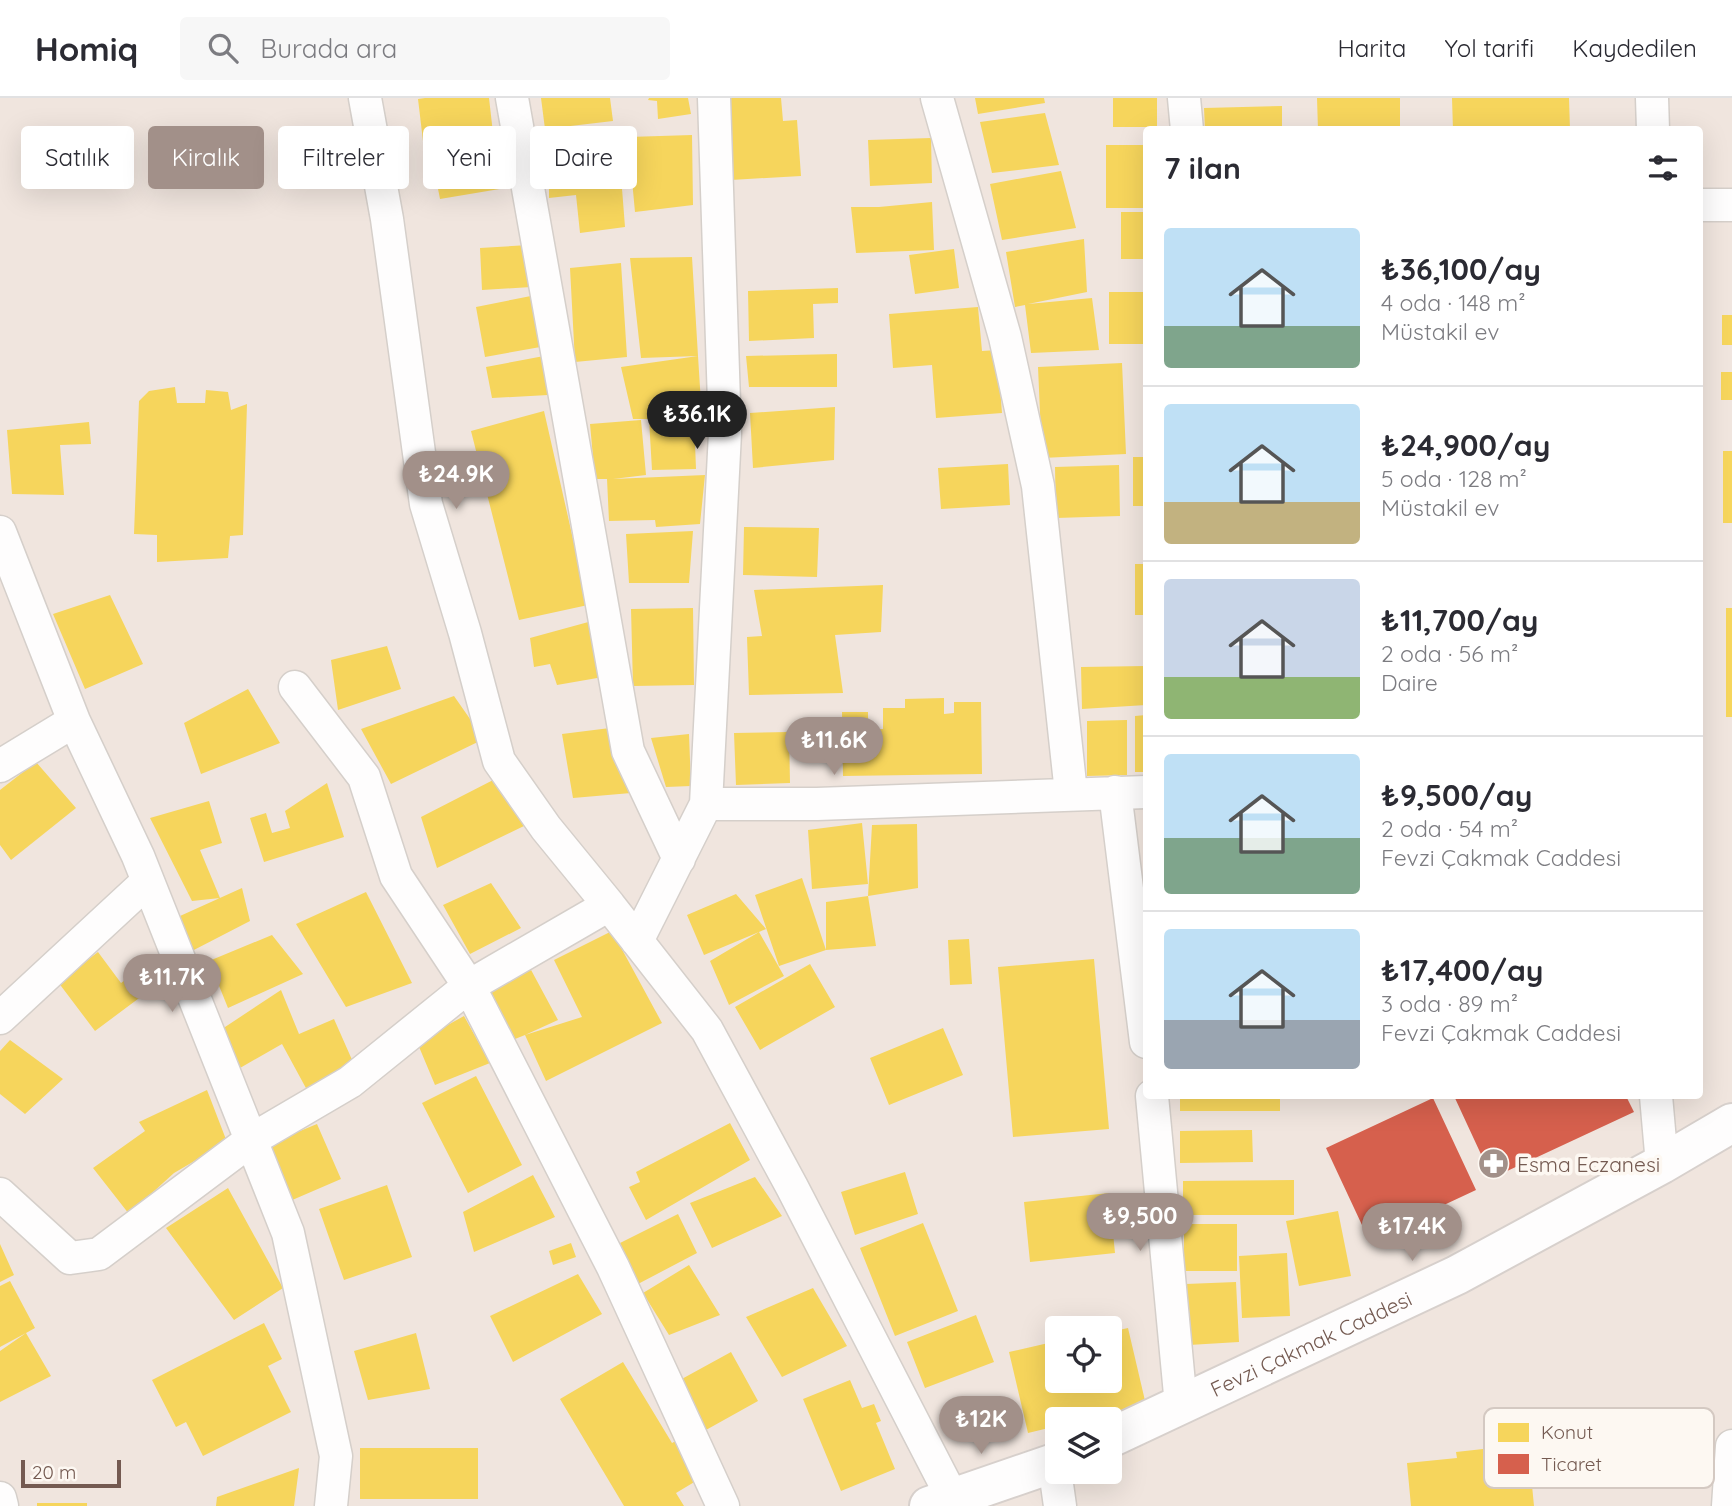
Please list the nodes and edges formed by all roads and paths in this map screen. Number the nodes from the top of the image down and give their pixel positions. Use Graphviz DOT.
graph roads {
  1 [pos="365,98"];
  2 [pos="512,98"];
  3 [pos="714,98"];
  4 [pos="937,98"];
  5 [pos="1184,98"];
  6 [pos="1652,98"];
  7 [pos="1187,126"];
  8 [pos="1653,126"];
  9 [pos="1703,205"];
  10 [pos="1732,205"];
  11 [pos="0,532"];
  12 [pos="295,687"];
  13 [pos="74,721"];
  14 [pos="0,766"];
  15 [pos="1115,792"];
  16 [pos="1143,792"];
  17 [pos="1071,793"];
  18 [pos="706,804"];
  19 [pos="679,859"];
  20 [pos="148,881"];
  21 [pos="609,905"];
  22 [pos="637,941"];
  23 [pos="469,986"];
  24 [pos="0,1018"];
  25 [pos="1143,1018"];
  26 [pos="1152,1099"];
  27 [pos="1657,1099"];
  28 [pos="1732,1123"];
  29 [pos="251,1140"];
  30 [pos="1662,1164"];
  31 [pos="0,1194"];
  32 [pos="1181,1405"];
  33 [pos="1122,1432"];
  34 [pos="1732,1456"];
  35 [pos="1045,1466"];
  36 [pos="1058,1484"];
  37 [pos="0,1498"];
  38 [pos="941,1501"];
  39 [pos="2,1506"];
  40 [pos="331,1506"];
  41 [pos="723,1506"];
  42 [pos="1060,1506"];
  43 [pos="1728,1506"];
  1 -- 21 [label="street"];
  2 -- 19 [label="street"];
  3 -- 18 [label="street"];
  4 -- 17 [label="street"];
  5 -- 7 [label="street"];
  6 -- 8 [label="street"];
  9 -- 10 [label="street"];
  11 -- 13 [label="street"];
  12 -- 23 [label="street"];
  13 -- 14 [label="street"];
  13 -- 20 [label="street"];
  15 -- 16 [label="street"];
  15 -- 17 [label="street"];
  15 -- 25 [label="street"];
  17 -- 18 [label="street"];
  18 -- 19 [label="street"];
  19 -- 22 [label="street"];
  20 -- 24 [label="street"];
  20 -- 29 [label="street"];
  21 -- 22 [label="street"];
  21 -- 23 [label="street"];
  22 -- 38 [label="street"];
  23 -- 29 [label="street"];
  23 -- 41 [label="street"];
  26 -- 32 [label="street"];
  27 -- 30 [label="street"];
  28 -- 30 [label="street, Fevzi Çakmak Caddesi"];
  29 -- 31 [label="street"];
  29 -- 40 [label="street"];
  30 -- 32 [label="street, Fevzi Çakmak Caddesi"];
  32 -- 33 [label="street, Fevzi Çakmak Caddesi"];
  34 -- 43 [label="street"];
  35 -- 38 [label="street"];
  36 -- 42 [label="street"];
  37 -- 39 [label="street"];
}
